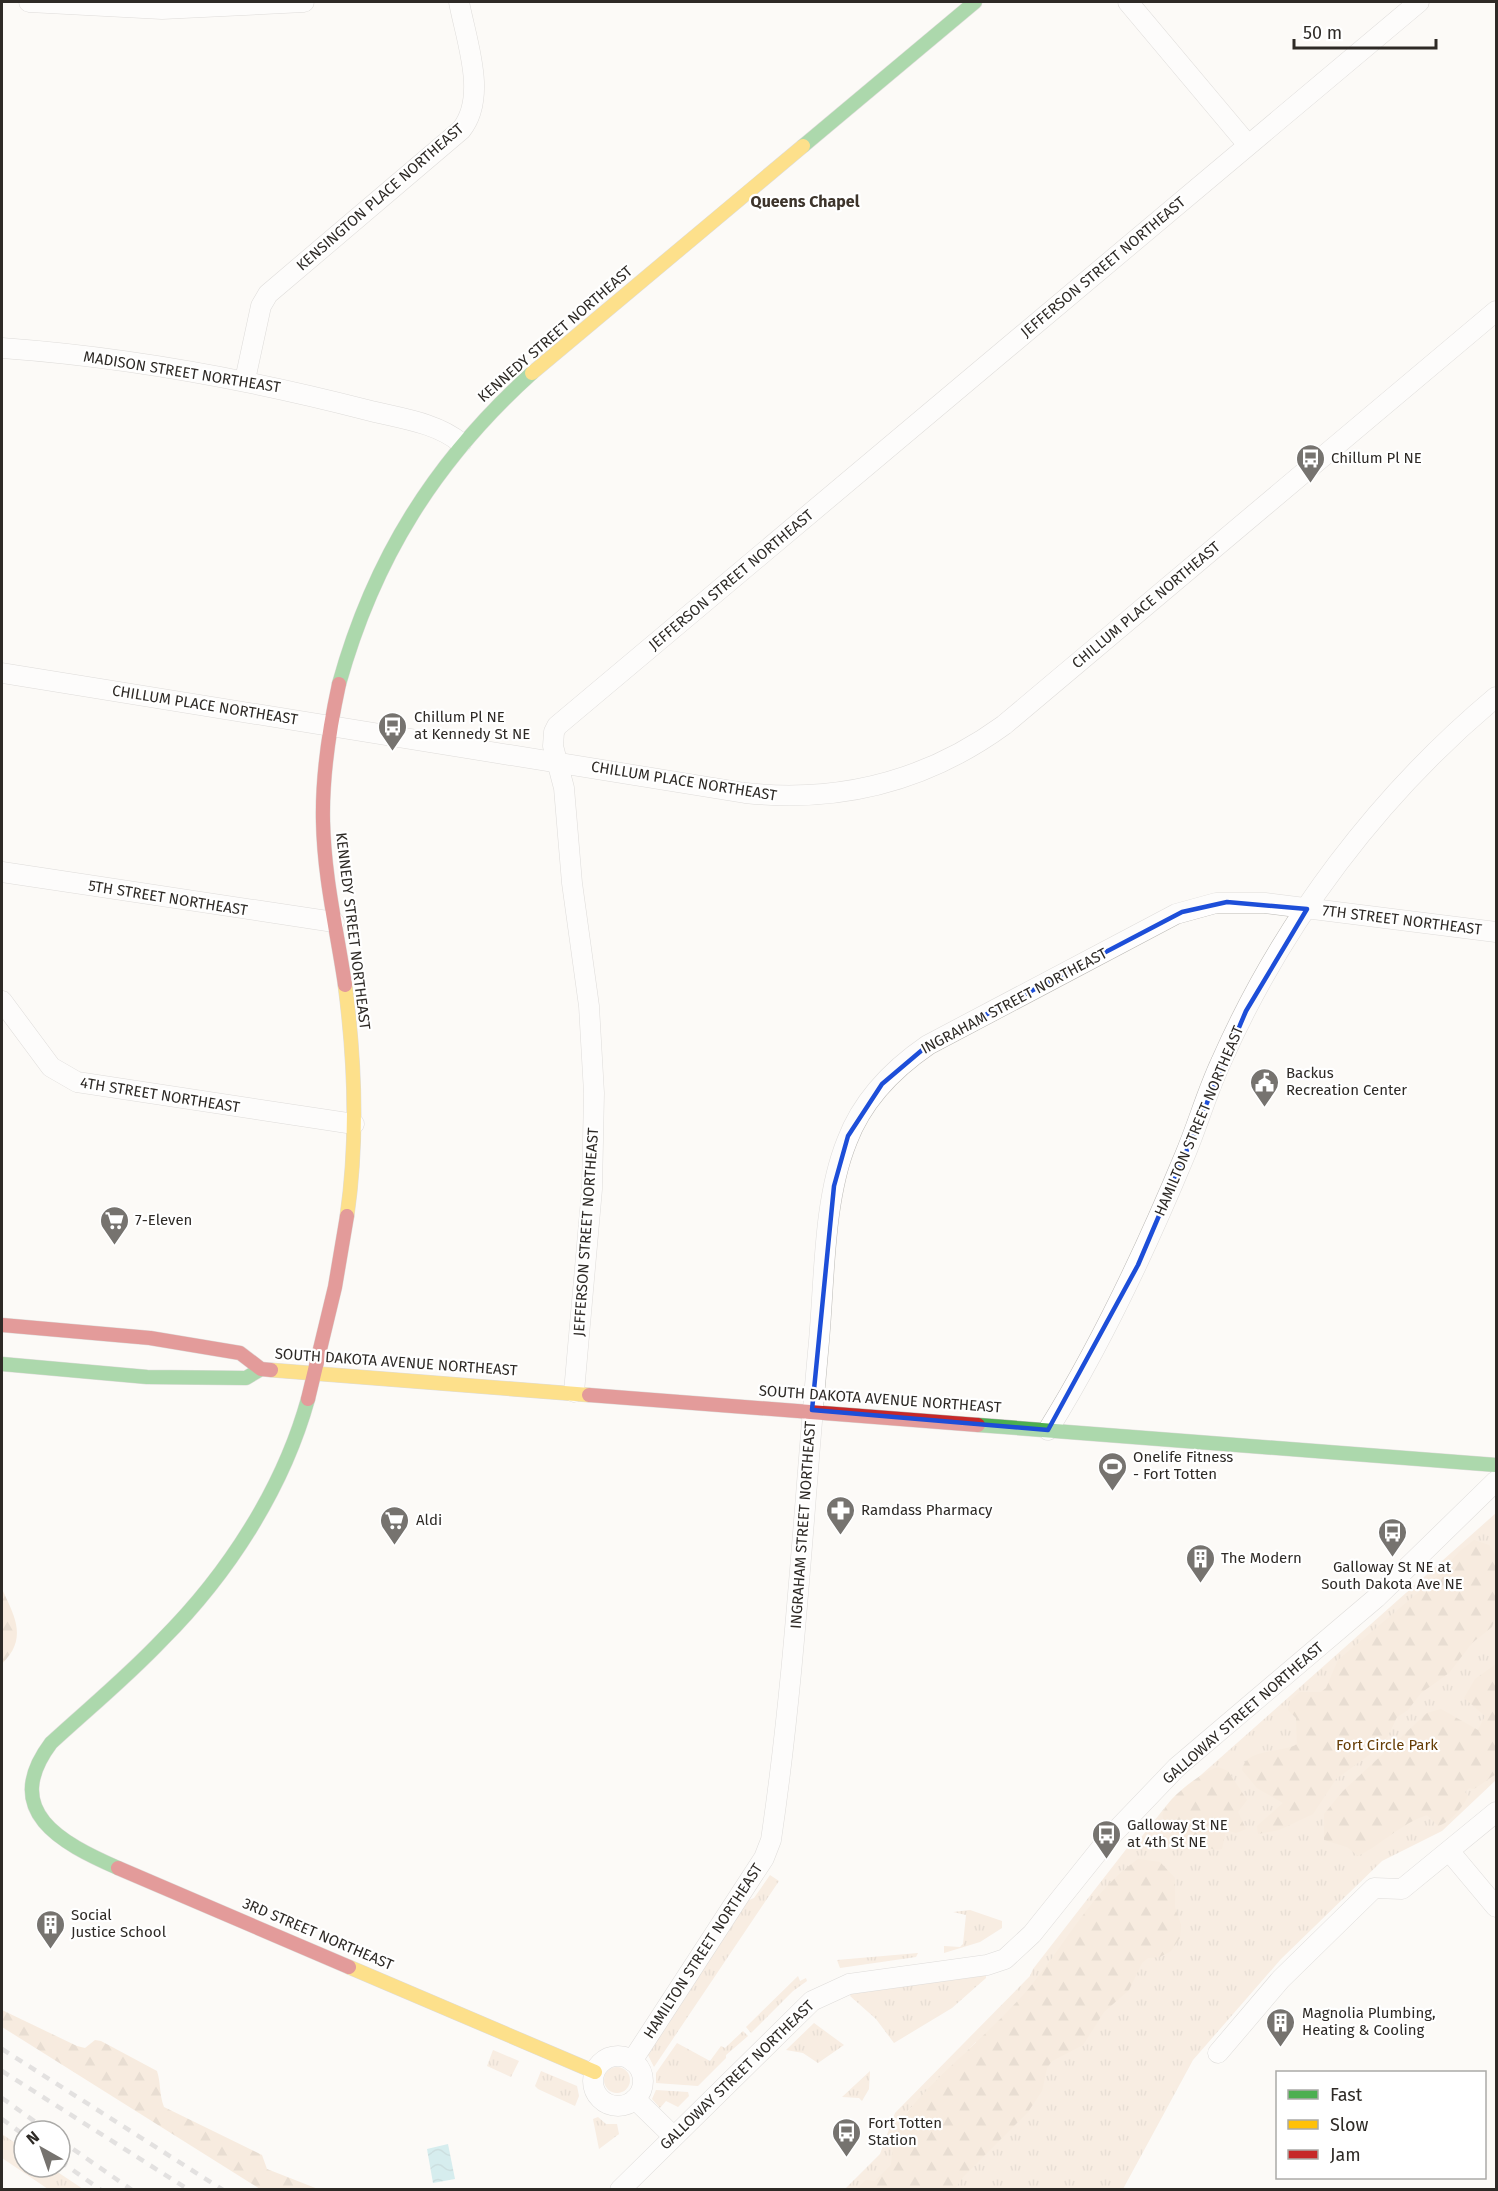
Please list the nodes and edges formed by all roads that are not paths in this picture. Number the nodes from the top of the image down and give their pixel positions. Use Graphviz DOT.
graph roads {
  1 [pos="28,2"];
  2 [pos="304,2"];
  3 [pos="459,2"];
  4 [pos="975,2"];
  5 [pos="1128,2"];
  6 [pos="1419,2"];
  7 [pos="1248,145"];
  8 [pos="1497,311"];
  9 [pos="2,348"];
  10 [pos="245,380"];
  11 [pos="461,444"];
  12 [pos="2,673"];
  13 [pos="1497,697"];
  14 [pos="331,725"];
  15 [pos="559,762"];
  16 [pos="2,872"];
  17 [pos="1307,909"];
  18 [pos="334,922"];
  19 [pos="1497,932"];
  20 [pos="2,1001"];
  21 [pos="354,1124"];
  22 [pos="2,1325"];
  23 [pos="2,1365"];
  24 [pos="261,1369"];
  25 [pos="315,1371"];
  26 [pos="573,1392"];
  27 [pos="812,1410"];
  28 [pos="1048,1430"];
  29 [pos="1497,1465"];
  30 [pos="1497,1481"];
  31 [pos="1497,1812"];
  32 [pos="37,1814"];
  33 [pos="771,1840"];
  34 [pos="1450,1852"];
  35 [pos="1497,1907"];
  36 [pos="1218,2053"];
  37 [pos="632,2061"];
  38 [pos="595,2072"];
  39 [pos="635,2099"];
  40 [pos="673,2136"];
  41 [pos="620,2190"];
  1 -- 2 [label="street"];
  3 -- 10 [label="street, KENSINGTON PLACE NORTHEAST"];
  4 -- 11 [label="street, KENNEDY STREET NORTHEAST"];
  5 -- 7 [label="street"];
  6 -- 7 [label="street, JEFFERSON STREET NORTHEAST"];
  7 -- 15 [label="street, JEFFERSON STREET NORTHEAST"];
  8 -- 15 [label="street, CHILLUM PLACE NORTHEAST"];
  9 -- 10 [label="street, MADISON STREET NORTHEAST"];
  10 -- 11 [label="street, MADISON STREET NORTHEAST"];
  11 -- 14 [label="street, KENNEDY STREET NORTHEAST"];
  12 -- 14 [label="street, CHILLUM PLACE NORTHEAST"];
  13 -- 17 [label="street, HAMILTON STREET NORTHEAST"];
  14 -- 15 [label="street, CHILLUM PLACE NORTHEAST"];
  14 -- 18 [label="street, KENNEDY STREET NORTHEAST"];
  15 -- 26 [label="street, JEFFERSON STREET NORTHEAST"];
  16 -- 18 [label="street, 5TH STREET NORTHEAST"];
  17 -- 19 [label="street, 7TH STREET NORTHEAST"];
  17 -- 27 [label="street, INGRAHAM STREET NORTHEAST"];
  17 -- 28 [label="street, HAMILTON STREET NORTHEAST"];
  18 -- 21 [label="street, KENNEDY STREET NORTHEAST"];
  20 -- 21 [label="street, 4TH STREET NORTHEAST"];
  21 -- 25 [label="street, KENNEDY STREET NORTHEAST"];
  22 -- 24 [label="street, SOUTH DAKOTA AVENUE NORTHEAST"];
  23 -- 24 [label="street, SOUTH DAKOTA AVENUE NORTHEAST"];
  24 -- 25 [label="street, SOUTH DAKOTA AVENUE NORTHEAST"];
  25 -- 26 [label="street, SOUTH DAKOTA AVENUE NORTHEAST"];
  25 -- 32 [label="street, KENNEDY STREET NORTHEAST"];
  26 -- 27 [label="street, SOUTH DAKOTA AVENUE NORTHEAST"];
  27 -- 28 [label="street, SOUTH DAKOTA AVENUE NORTHEAST"];
  27 -- 33 [label="street, INGRAHAM STREET NORTHEAST"];
  28 -- 29 [label="street, SOUTH DAKOTA AVENUE NORTHEAST"];
  30 -- 40 [label="street, GALLOWAY STREET NORTHEAST"];
  31 -- 34 [label="street"];
  32 -- 38 [label="street, 3RD STREET NORTHEAST"];
  33 -- 37 [label="street, HAMILTON STREET NORTHEAST"];
  34 -- 35 [label="street"];
  34 -- 36 [label="street"];
  37 -- 38 [label="street"];
  37 -- 39 [label="street"];
  38 -- 39 [label="street"];
  39 -- 40 [label="street"];
  40 -- 41 [label="street, GALLOWAY STREET NORTHEAST"];
}
